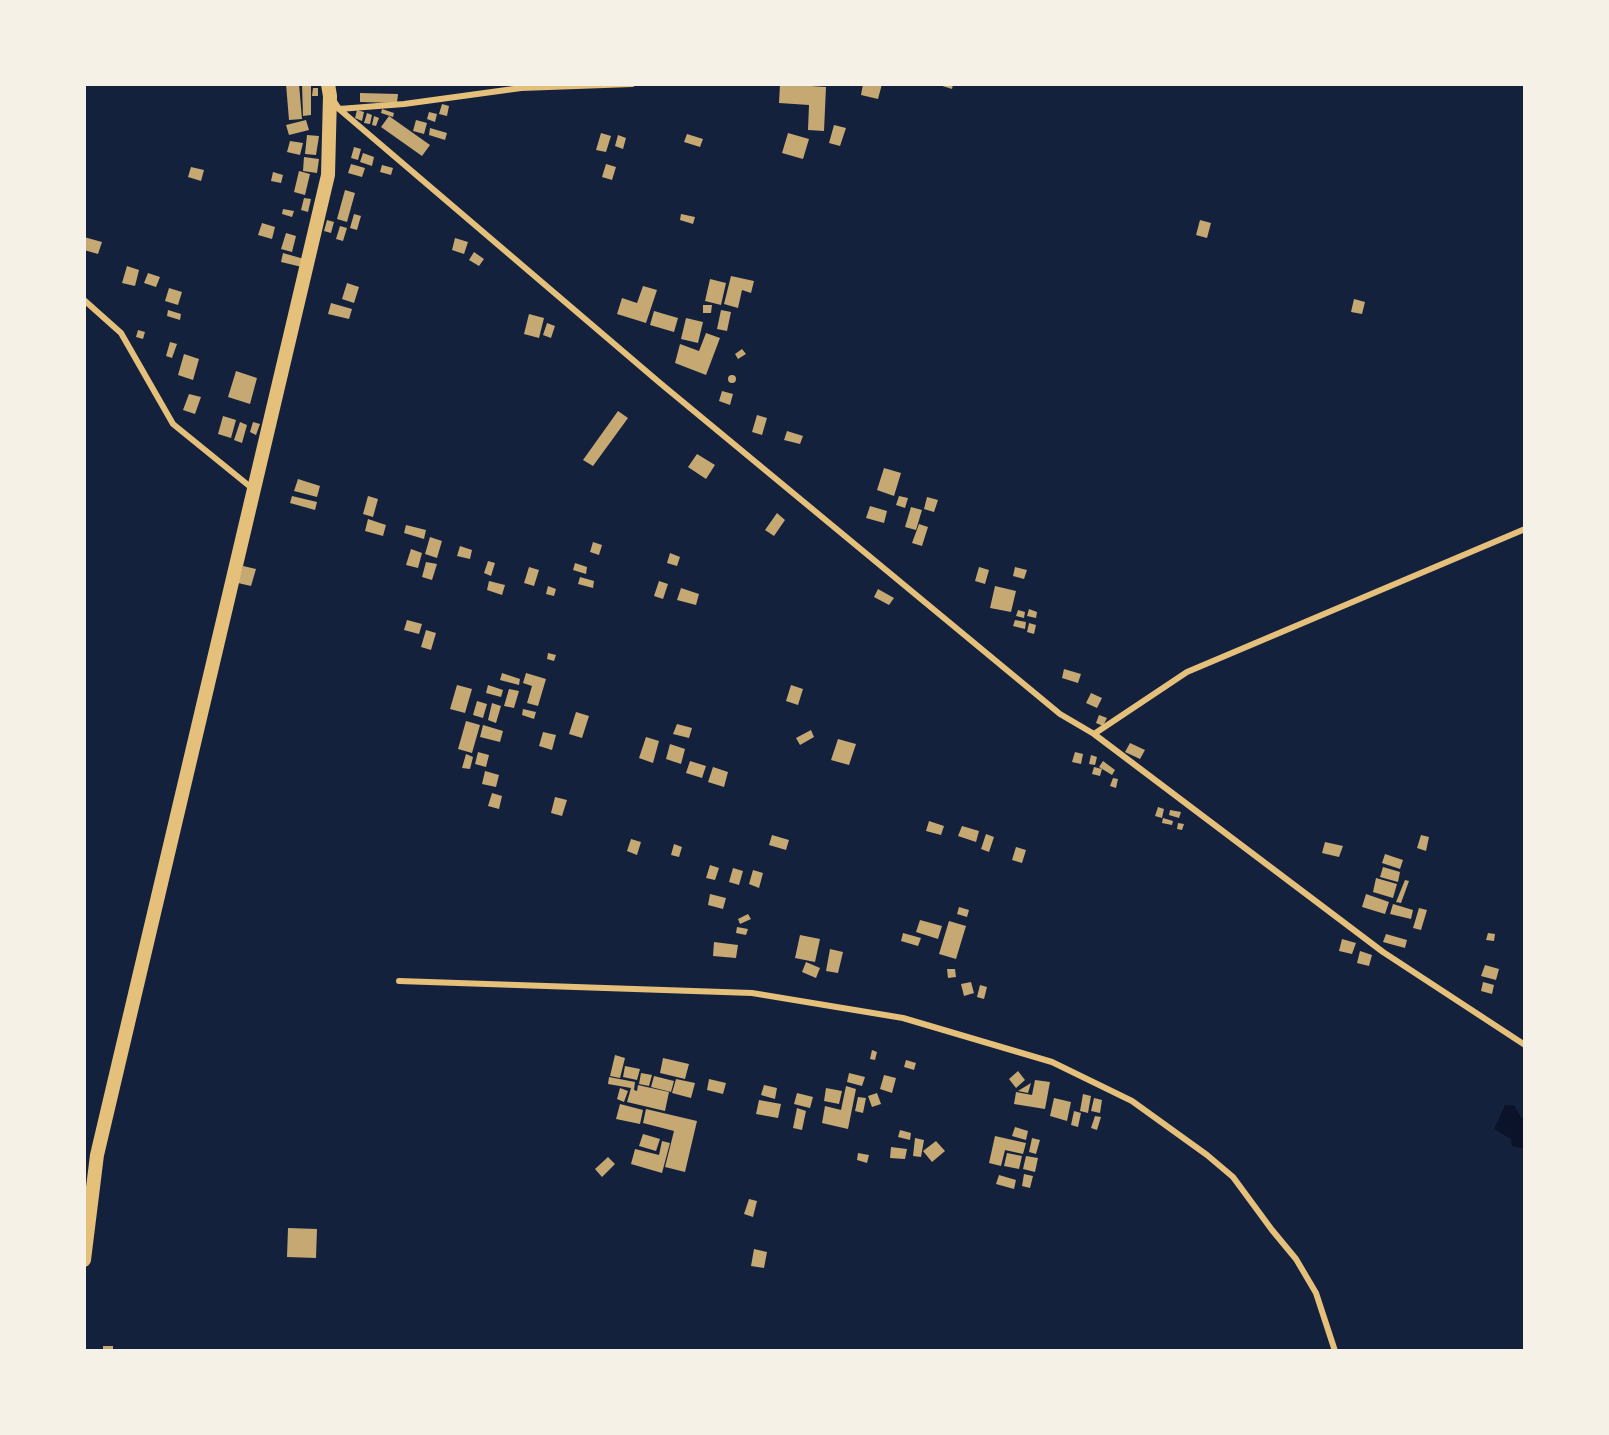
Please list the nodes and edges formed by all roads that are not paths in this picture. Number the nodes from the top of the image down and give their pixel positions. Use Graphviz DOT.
graph roads {
  1 [pos="632,84"];
  2 [pos="329,90"];
  3 [pos="339,108"];
  4 [pos="84,300"];
  5 [pos="254,489"];
  6 [pos="1525,529"];
  7 [pos="1094,734"];
  8 [pos="399,981"];
  9 [pos="1525,1045"];
  10 [pos="84,1260"];
  11 [pos="1335,1351"];
  1 -- 3 [label="street"];
  2 -- 3 [label="street"];
  2 -- 5 [label="highway"];
  3 -- 7 [label="street"];
  4 -- 5 [label="street"];
  5 -- 10 [label="highway"];
  6 -- 7 [label="street"];
  7 -- 9 [label="street"];
  8 -- 11 [label="street"];
}
